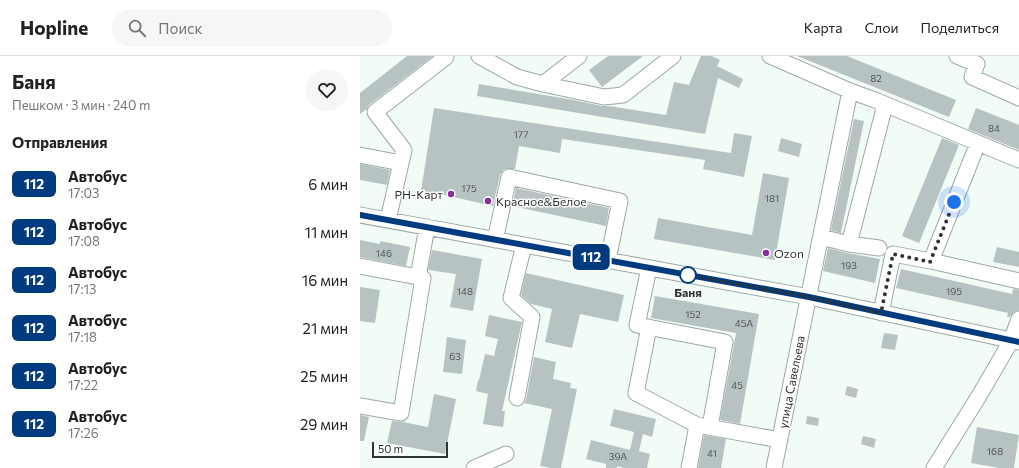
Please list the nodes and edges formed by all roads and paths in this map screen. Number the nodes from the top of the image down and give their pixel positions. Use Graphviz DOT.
graph roads {
  1 [pos="479,56"];
  2 [pos="579,56"];
  3 [pos="673,56"];
  4 [pos="770,56"];
  5 [pos="957,56"];
  6 [pos="446,57"];
  7 [pos="543,84"];
  8 [pos="850,91"];
  9 [pos="1019,98"];
  10 [pos="885,105"];
  11 [pos="978,143"];
  12 [pos="360,155"];
  13 [pos="1019,160"];
  14 [pos="401,163"];
  15 [pos="360,215"];
  16 [pos="388,220"];
  17 [pos="427,227"];
  18 [pos="821,237"];
  19 [pos="496,240"];
  20 [pos="849,244"];
  21 [pos="524,245"];
  22 [pos="879,248"];
  23 [pos="608,260"];
  24 [pos="930,262"];
  25 [pos="360,266"];
  26 [pos="649,268"];
  27 [pos="418,277"];
  28 [pos="1019,281"];
  29 [pos="809,297"];
  30 [pos="881,313"];
  31 [pos="1019,319"];
  32 [pos="649,327"];
  33 [pos="1015,341"];
  34 [pos="518,398"];
  35 [pos="360,406"];
  36 [pos="703,426"];
  37 [pos="780,440"];
  38 [pos="506,454"];
  39 [pos="474,468"];
  40 [pos="689,468"];
  41 [pos="774,468"];
  42 [pos="934,468"];
  1 -- 7 [label="street"];
  2 -- 7 [label="street"];
  3 -- 7 [label="street"];
  4 -- 8 [label="street"];
  5 -- 9 [label="street"];
  6 -- 14 [label="street"];
  8 -- 10 [label="street"];
  8 -- 18 [label="street, улица Савельева"];
  10 -- 11 [label="street"];
  10 -- 20 [label="street"];
  11 -- 13 [label="street"];
  11 -- 24 [label="street"];
  12 -- 14 [label="street"];
  14 -- 16 [label="street"];
  15 -- 16 [label="street"];
  16 -- 17 [label="street"];
  17 -- 19 [label="street"];
  17 -- 27 [label="street"];
  18 -- 20 [label="street"];
  18 -- 29 [label="street, улица Савельева"];
  19 -- 21 [label="street"];
  19 -- 23 [label="street"];
  20 -- 22 [label="street"];
  21 -- 23 [label="street"];
  21 -- 34 [label="street"];
  23 -- 26 [label="street"];
  24 -- 28 [label="street"];
  24 -- 30 [label="street"];
  25 -- 27 [label="street"];
  26 -- 29 [label="street"];
  26 -- 32 [label="street"];
  27 -- 35 [label="street"];
  29 -- 30 [label="street"];
  29 -- 37 [label="street, улица Савельева"];
  30 -- 33 [label="street"];
  31 -- 33 [label="street"];
  32 -- 36 [label="street"];
  32 -- 36 [label="street"];
  33 -- 42 [label="street"];
  36 -- 37 [label="street"];
  36 -- 40 [label="street"];
  37 -- 41 [label="street, улица Савельева"];
  38 -- 39 [label="street"];
}
